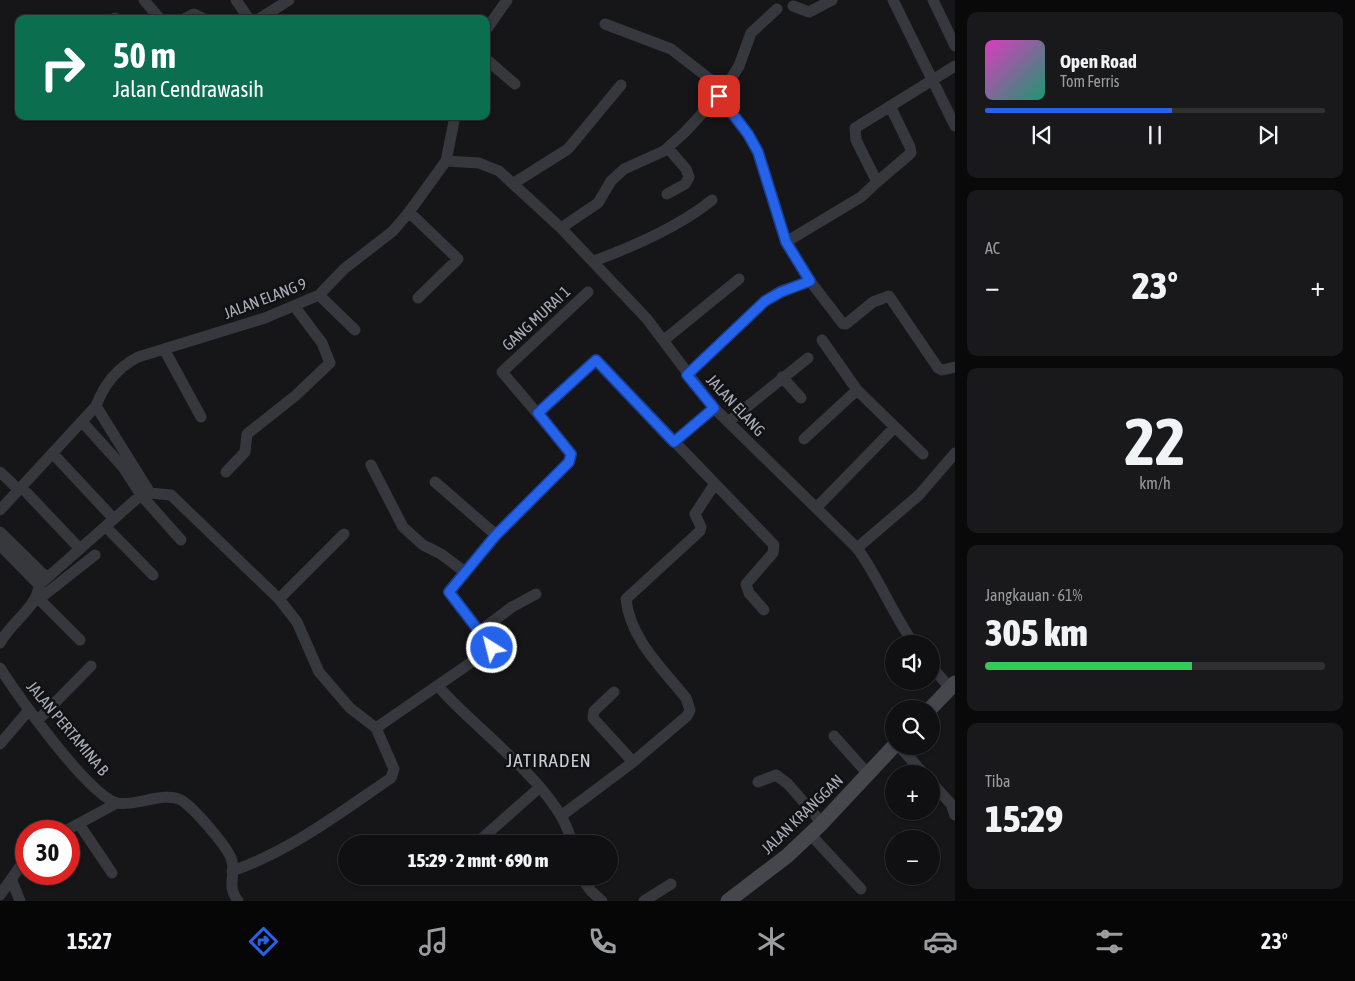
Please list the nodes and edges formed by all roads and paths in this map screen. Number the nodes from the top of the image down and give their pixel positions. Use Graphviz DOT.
graph roads {
  1 [pos="144,0"];
  2 [pos="236,0"];
  3 [pos="289,0"];
  4 [pos="507,0"];
  5 [pos="832,0"];
  6 [pos="893,0"];
  7 [pos="932,0"];
  8 [pos="793,6"];
  9 [pos="777,9"];
  10 [pos="157,15"];
  11 [pos="246,15"];
  12 [pos="266,15"];
  13 [pos="490,24"];
  14 [pos="605,24"];
  15 [pos="955,46"];
  16 [pos="490,62"];
  17 [pos="955,66"];
  18 [pos="933,80"];
  19 [pos="515,84"];
  20 [pos="621,85"];
  21 [pos="721,93"];
  22 [pos="890,106"];
  23 [pos="952,113"];
  24 [pos="454,120"];
  25 [pos="955,126"];
  26 [pos="668,148"];
  27 [pos="446,161"];
  28 [pos="877,182"];
  29 [pos="514,183"];
  30 [pos="668,194"];
  31 [pos="712,200"];
  32 [pos="409,212"];
  33 [pos="561,228"];
  34 [pos="786,242"];
  35 [pos="594,261"];
  36 [pos="739,279"];
  37 [pos="810,281"];
  38 [pos="588,292"];
  39 [pos="319,295"];
  40 [pos="418,298"];
  41 [pos="294,307"];
  42 [pos="355,330"];
  43 [pos="664,340"];
  44 [pos="822,340"];
  45 [pos="164,349"];
  46 [pos="808,358"];
  47 [pos="955,366"];
  48 [pos="687,375"];
  49 [pos="782,377"];
  50 [pos="857,390"];
  51 [pos="801,398"];
  52 [pos="96,406"];
  53 [pos="714,408"];
  54 [pos="538,413"];
  55 [pos="201,418"];
  56 [pos="728,422"];
  57 [pos="85,425"];
  58 [pos="894,427"];
  59 [pos="804,439"];
  60 [pos="674,442"];
  61 [pos="955,453"];
  62 [pos="923,454"];
  63 [pos="57,458"];
  64 [pos="371,465"];
  65 [pos="0,472"];
  66 [pos="226,472"];
  67 [pos="435,482"];
  68 [pos="714,484"];
  69 [pos="23,492"];
  70 [pos="141,495"];
  71 [pos="816,508"];
  72 [pos="0,510"];
  73 [pos="110,523"];
  74 [pos="0,532"];
  75 [pos="344,534"];
  76 [pos="496,535"];
  77 [pos="181,540"];
  78 [pos="0,545"];
  79 [pos="857,548"];
  80 [pos="80,549"];
  81 [pos="95,554"];
  82 [pos="465,572"];
  83 [pos="153,575"];
  84 [pos="40,589"];
  85 [pos="536,594"];
  86 [pos="279,599"];
  87 [pos="764,610"];
  88 [pos="480,631"];
  89 [pos="908,635"];
  90 [pos="80,640"];
  91 [pos="0,643"];
  92 [pos="91,666"];
  93 [pos="0,668"];
  94 [pos="940,674"];
  95 [pos="952,685"];
  96 [pos="438,686"];
  97 [pos="614,692"];
  98 [pos="938,700"];
  99 [pos="29,710"];
  100 [pos="36,722"];
  101 [pos="376,728"];
  102 [pos="834,736"];
  103 [pos="0,744"];
  104 [pos="886,755"];
  105 [pos="907,755"];
  106 [pos="634,762"];
  107 [pos="916,765"];
  108 [pos="868,774"];
  109 [pos="758,782"];
  110 [pos="539,788"];
  111 [pos="940,792"];
  112 [pos="117,803"];
  113 [pos="955,815"];
  114 [pos="561,816"];
  115 [pos="822,822"];
  116 [pos="80,823"];
  117 [pos="80,825"];
  118 [pos="810,834"];
  119 [pos="486,835"];
  120 [pos="568,835"];
  121 [pos="232,871"];
  122 [pos="112,873"];
  123 [pos="15,875"];
  124 [pos="12,881"];
  125 [pos="671,884"];
  126 [pos="586,885"];
  127 [pos="861,889"];
  128 [pos="0,895"];
  129 [pos="20,901"];
  130 [pos="238,901"];
  131 [pos="602,901"];
  132 [pos="644,901"];
  133 [pos="728,901"];
  1 -- 10 [label="street"];
  2 -- 11 [label="street"];
  3 -- 12 [label="street"];
  4 -- 13 [label="street"];
  5 -- 8 [label="street"];
  6 -- 18 [label="street"];
  7 -- 15 [label="street"];
  9 -- 21 [label="street"];
  14 -- 21 [label="street"];
  16 -- 19 [label="street"];
  17 -- 18 [label="street"];
  18 -- 22 [label="street"];
  18 -- 23 [label="street"];
  20 -- 29 [label="street"];
  21 -- 26 [label="street"];
  21 -- 34 [label="street"];
  22 -- 28 [label="street"];
  22 -- 28 [label="street"];
  23 -- 25 [label="street"];
  24 -- 27 [label="street"];
  26 -- 30 [label="street"];
  26 -- 33 [label="street"];
  27 -- 29 [label="street, JALAN ELANG"];
  27 -- 32 [label="street, JALAN ELANG 9"];
  28 -- 34 [label="street"];
  29 -- 33 [label="street, JALAN ELANG"];
  31 -- 35 [label="street"];
  32 -- 39 [label="street, JALAN ELANG 9"];
  32 -- 40 [label="street"];
  33 -- 35 [label="street, JALAN ELANG"];
  34 -- 37 [label="street"];
  35 -- 43 [label="street, JALAN ELANG"];
  36 -- 43 [label="street"];
  37 -- 47 [label="street"];
  37 -- 48 [label="street"];
  38 -- 54 [label="street, GANG MURAI 1"];
  39 -- 41 [label="street, JALAN ELANG 9"];
  39 -- 42 [label="street"];
  41 -- 45 [label="street, JALAN ELANG 9"];
  41 -- 66 [label="street"];
  43 -- 48 [label="street, JALAN ELANG"];
  44 -- 50 [label="street"];
  45 -- 52 [label="street, JALAN ELANG 9"];
  45 -- 55 [label="street"];
  46 -- 49 [label="street"];
  48 -- 53 [label="street, JALAN ELANG"];
  49 -- 51 [label="street"];
  49 -- 56 [label="street"];
  50 -- 58 [label="street"];
  50 -- 59 [label="street"];
  52 -- 69 [label="street, JALAN ELANG 9"];
  52 -- 86 [label="street"];
  53 -- 56 [label="street, JALAN ELANG"];
  53 -- 60 [label="street"];
  54 -- 60 [label="street"];
  54 -- 76 [label="street"];
  56 -- 71 [label="street, JALAN ELANG"];
  57 -- 70 [label="street"];
  58 -- 62 [label="street"];
  58 -- 71 [label="street"];
  60 -- 68 [label="street"];
  61 -- 79 [label="street"];
  63 -- 73 [label="street"];
  64 -- 82 [label="street"];
  65 -- 69 [label="street"];
  67 -- 76 [label="street"];
  68 -- 87 [label="street"];
  68 -- 106 [label="street"];
  69 -- 72 [label="street, JALAN ELANG 9"];
  69 -- 80 [label="street"];
  70 -- 73 [label="street"];
  70 -- 77 [label="street"];
  71 -- 79 [label="street, JALAN ELANG"];
  73 -- 80 [label="street"];
  73 -- 83 [label="street"];
  74 -- 84 [label="street"];
  75 -- 86 [label="street"];
  76 -- 82 [label="street"];
  78 -- 84 [label="street"];
  79 -- 89 [label="street, JALAN ELANG"];
  80 -- 84 [label="street"];
  81 -- 84 [label="street"];
  82 -- 88 [label="street"];
  84 -- 90 [label="street"];
  84 -- 91 [label="street"];
  85 -- 88 [label="street"];
  86 -- 101 [label="street"];
  88 -- 96 [label="street"];
  92 -- 100 [label="street"];
  93 -- 99 [label="street, JALAN PERTAMINA B"];
  94 -- 95 [label="street"];
  95 -- 98 [label="main road"];
  96 -- 101 [label="street"];
  96 -- 110 [label="street"];
  97 -- 106 [label="street"];
  99 -- 100 [label="street, JALAN PERTAMINA B"];
  99 -- 103 [label="street"];
  100 -- 112 [label="street, JALAN PERTAMINA B"];
  101 -- 121 [label="street"];
  102 -- 108 [label="street"];
  104 -- 108 [label="main road, JALAN KRANGGAN"];
  105 -- 107 [label="street"];
  106 -- 114 [label="street"];
  108 -- 115 [label="main road, JALAN KRANGGAN"];
  109 -- 115 [label="street"];
  110 -- 114 [label="street"];
  110 -- 119 [label="street"];
  111 -- 113 [label="street"];
  112 -- 116 [label="street"];
  112 -- 121 [label="street"];
  114 -- 120 [label="street"];
  115 -- 118 [label="main road, JALAN KRANGGAN"];
  117 -- 122 [label="street"];
  118 -- 127 [label="street"];
  118 -- 133 [label="main road, JALAN KRANGGAN"];
  121 -- 130 [label="street"];
  123 -- 124 [label="street"];
  124 -- 128 [label="street"];
  124 -- 129 [label="street"];
  125 -- 132 [label="street"];
  126 -- 131 [label="street"];
}
